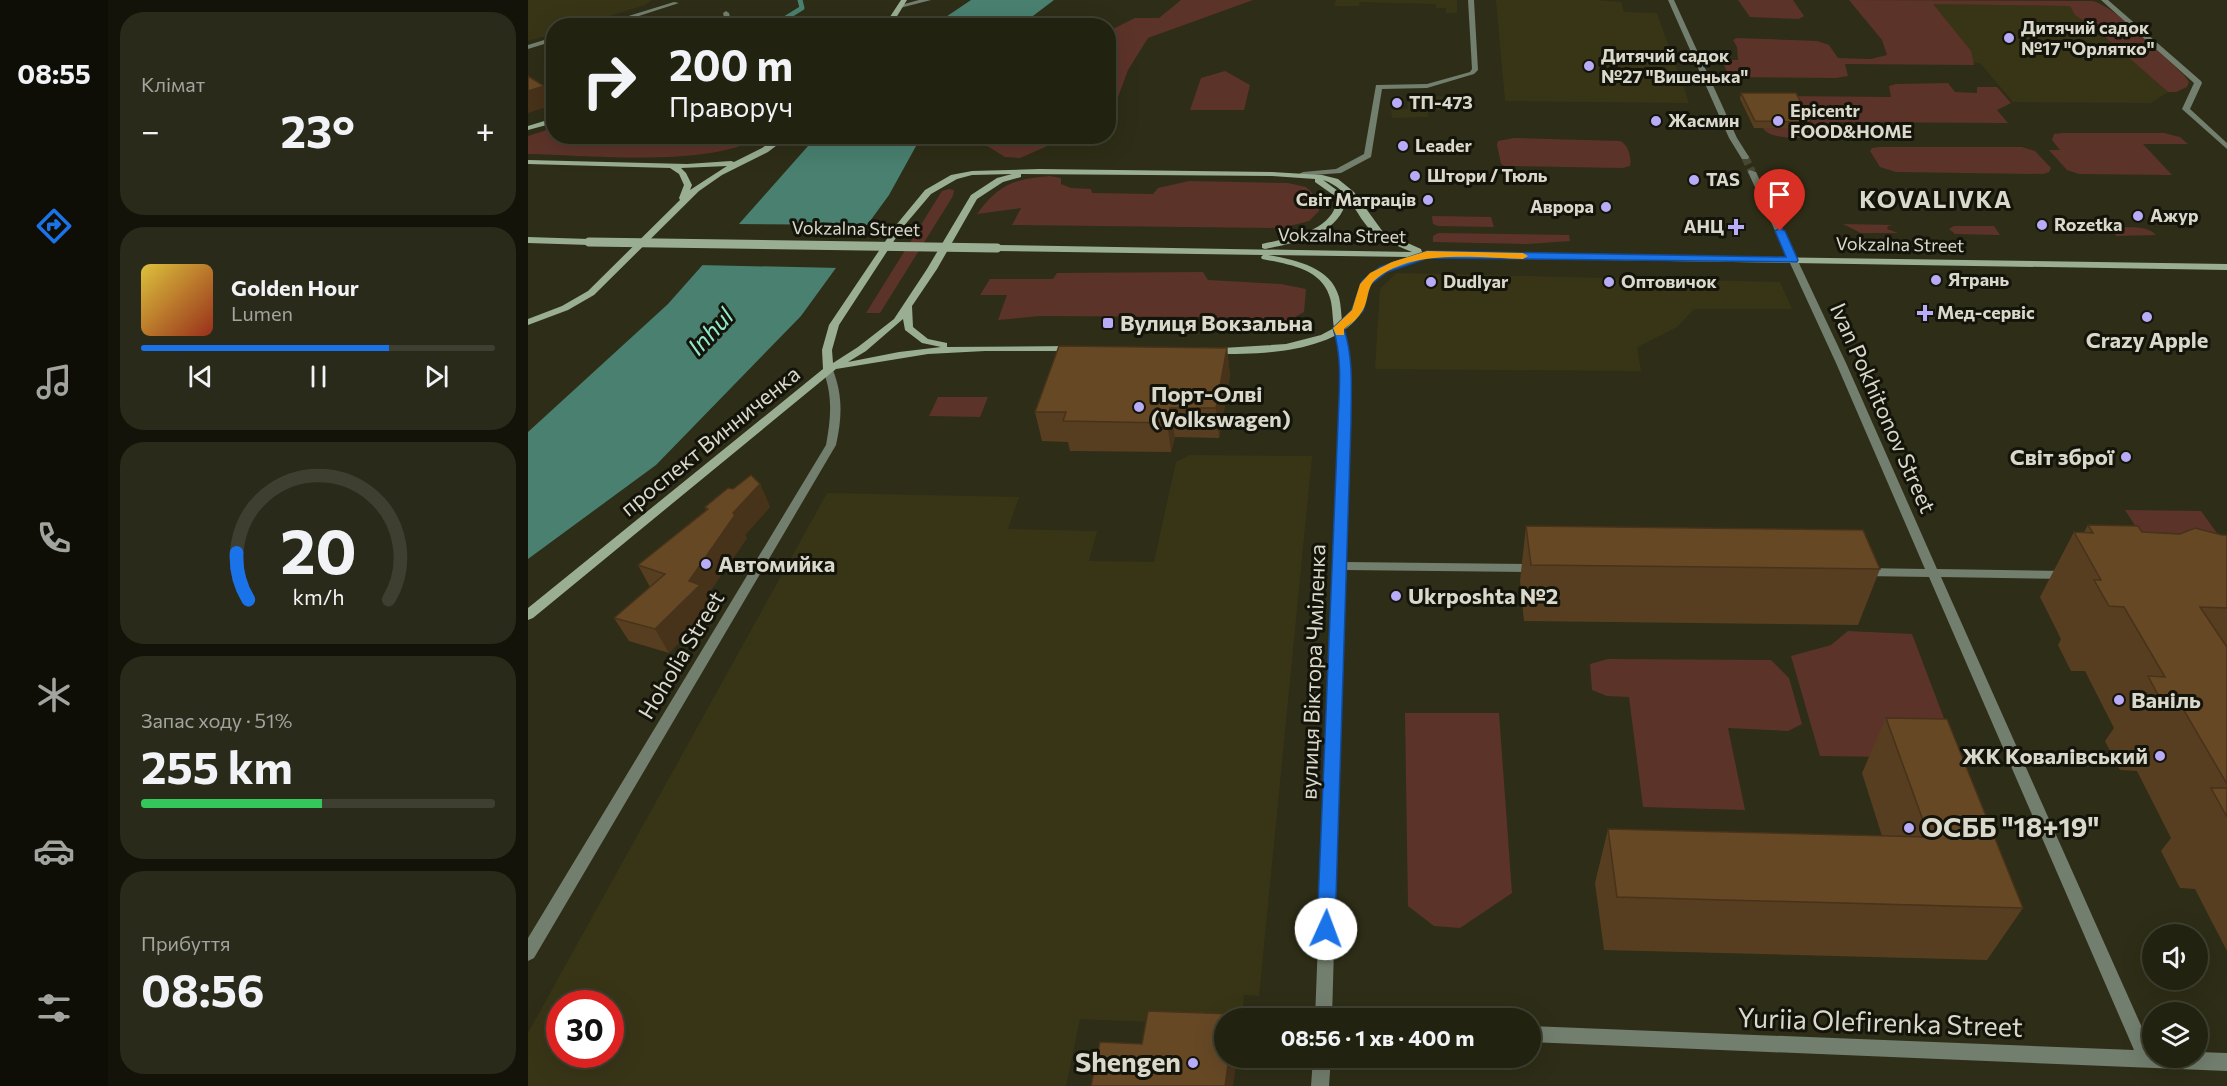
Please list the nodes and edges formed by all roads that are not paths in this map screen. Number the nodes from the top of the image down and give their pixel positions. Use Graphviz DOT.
graph roads {
  1 [pos="928,0"];
  2 [pos="1471,0"];
  3 [pos="1671,0"];
  4 [pos="2104,0"];
  5 [pos="676,3"];
  6 [pos="902,3"];
  7 [pos="726,13"];
  8 [pos="626,18"];
  9 [pos="727,18"];
  10 [pos="892,18"];
  11 [pos="546,41"];
  12 [pos="528,47"];
  13 [pos="546,123"];
  14 [pos="529,128"];
  15 [pos="772,144"];
  16 [pos="2227,147"];
  17 [pos="1745,157"];
  18 [pos="747,160"];
  19 [pos="528,162"];
  20 [pos="671,165"];
  21 [pos="1040,171"];
  22 [pos="1752,172"];
  23 [pos="1303,174"];
  24 [pos="679,203"];
  25 [pos="528,240"];
  26 [pos="1232,250"];
  27 [pos="1427,255"];
  28 [pos="1793,260"];
  29 [pos="2227,267"];
  30 [pos="908,307"];
  31 [pos="528,322"];
  32 [pos="1339,328"];
  33 [pos="959,347"];
  34 [pos="1089,349"];
  35 [pos="1196,351"];
  36 [pos="828,370"];
  37 [pos="1339,566"];
  38 [pos="1551,568"];
  39 [pos="1846,572"];
  40 [pos="1934,573"];
  41 [pos="2084,575"];
  42 [pos="528,615"];
  43 [pos="528,953"];
  44 [pos="1323,1008"];
  45 [pos="1541,1034"];
  46 [pos="2142,1050"];
  47 [pos="2142,1059"];
  48 [pos="2208,1061"];
  49 [pos="2227,1062"];
  50 [pos="1321,1068"];
  51 [pos="1320,1086"];
  1 -- 6 [label="street"];
  2 -- 23 [label="street"];
  3 -- 17 [label="street"];
  4 -- 16 [label="street"];
  5 -- 8 [label="street"];
  6 -- 10 [label="main road"];
  7 -- 9 [label="street"];
  11 -- 12 [label="street"];
  13 -- 14 [label="main road"];
  15 -- 18 [label="main road"];
  18 -- 20 [label="main road"];
  18 -- 24 [label="main road"];
  19 -- 20 [label="main road"];
  20 -- 24 [label="main road"];
  21 -- 23 [label="main road"];
  21 -- 30 [label="main road"];
  21 -- 36 [label="main road, проспект Винниченка"];
  22 -- 28 [label="street, Ivan Pokhitonov Street"];
  23 -- 26 [label="main road"];
  23 -- 27 [label="main road"];
  24 -- 31 [label="main road"];
  25 -- 26 [label="main road, Vokzalna Street, bridge"];
  26 -- 27 [label="main road, Vokzalna Street"];
  26 -- 32 [label="main road"];
  27 -- 28 [label="main road, Vokzalna Street"];
  27 -- 32 [label="main road"];
  28 -- 29 [label="main road, Vokzalna Street"];
  28 -- 40 [label="street, Ivan Pokhitonov Street"];
  30 -- 33 [label="main road"];
  30 -- 36 [label="main road"];
  32 -- 35 [label="main road"];
  32 -- 37 [label="street, вулиця Віктора Чміленка"];
  33 -- 34 [label="main road"];
  33 -- 36 [label="main road"];
  36 -- 42 [label="main road, проспект Винниченка"];
  36 -- 43 [label="street, Hoholia Street"];
  37 -- 38 [label="street"];
  37 -- 44 [label="street, вулиця Віктора Чміленка"];
  39 -- 40 [label="street"];
  40 -- 41 [label="street"];
  40 -- 46 [label="street, Ivan Pokhitonov Street"];
  45 -- 47 [label="street, Yuriia Olefirenka Street"];
  48 -- 49 [label="street, Yuriia Olefirenka Street"];
  50 -- 51 [label="street"];
}
